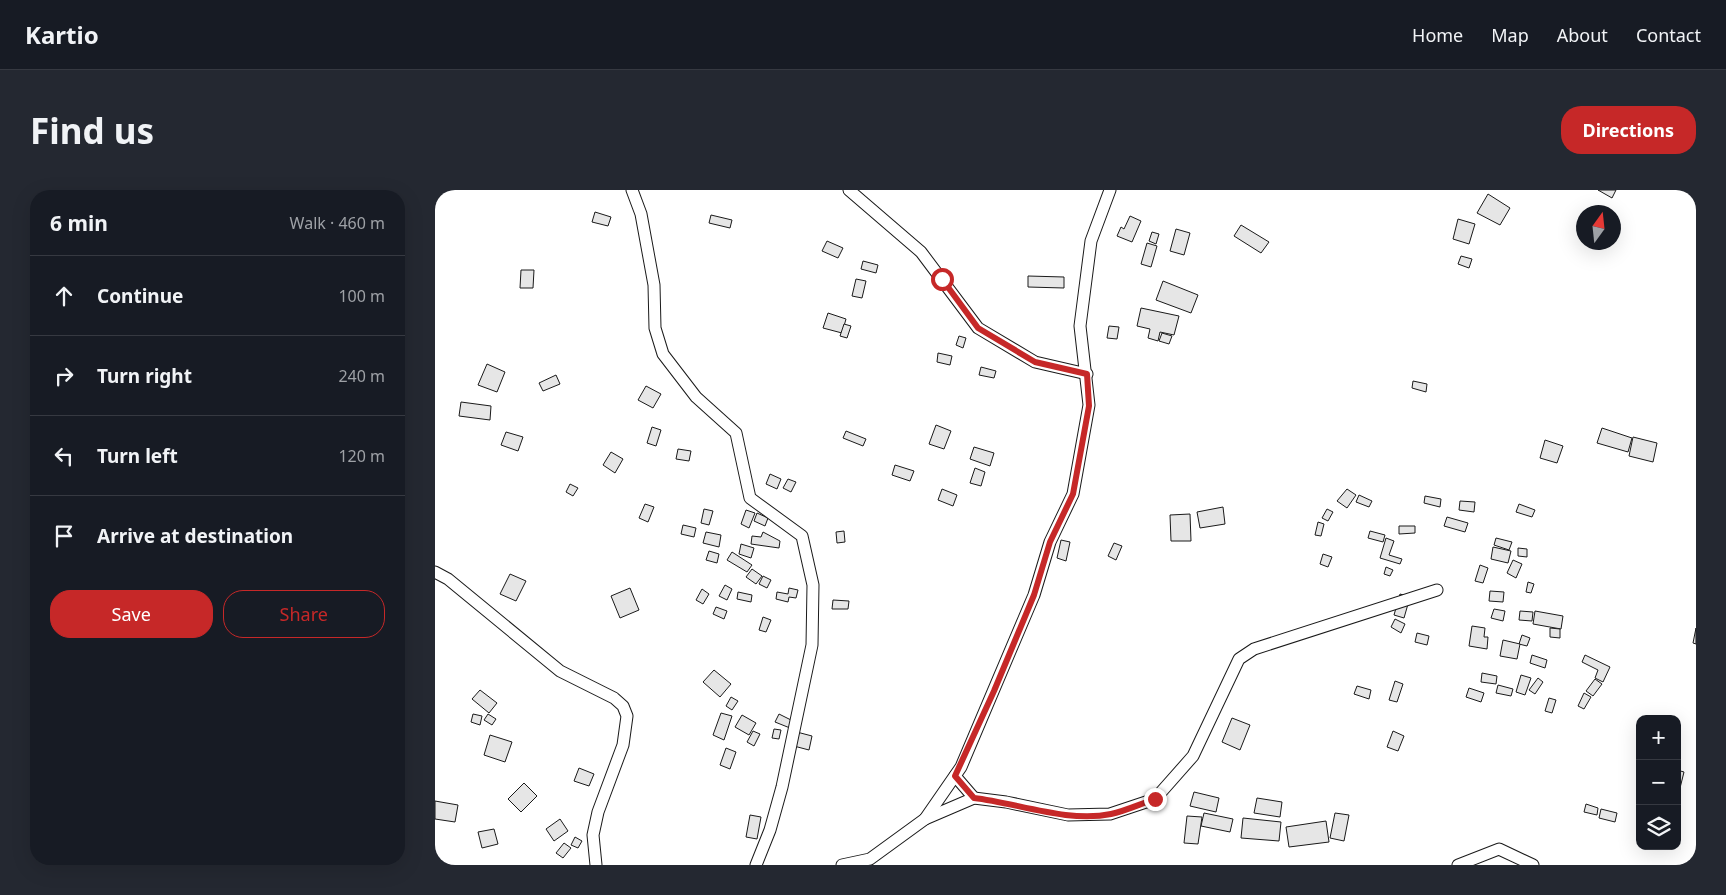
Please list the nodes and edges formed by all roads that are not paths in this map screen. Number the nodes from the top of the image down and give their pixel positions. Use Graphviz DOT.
graph roads {
  1 [pos="631,190"];
  2 [pos="849,190"];
  3 [pos="1110,190"];
  4 [pos="1087,374"];
  5 [pos="435,572"];
  6 [pos="1437,590"];
  7 [pos="955,776"];
  8 [pos="974,798"];
  9 [pos="925,819"];
  10 [pos="596,865"];
  11 [pos="756,865"];
  12 [pos="842,865"];
  13 [pos="1458,865"];
  14 [pos="1533,865"];
  1 -- 11 [label="street"];
  2 -- 4 [label="street"];
  3 -- 4 [label="street"];
  4 -- 7 [label="street"];
  5 -- 10 [label="street"];
  6 -- 8 [label="street"];
  7 -- 8 [label="street"];
  7 -- 9 [label="street"];
  8 -- 9 [label="street"];
  9 -- 12 [label="street"];
  13 -- 14 [label="street"];
}
